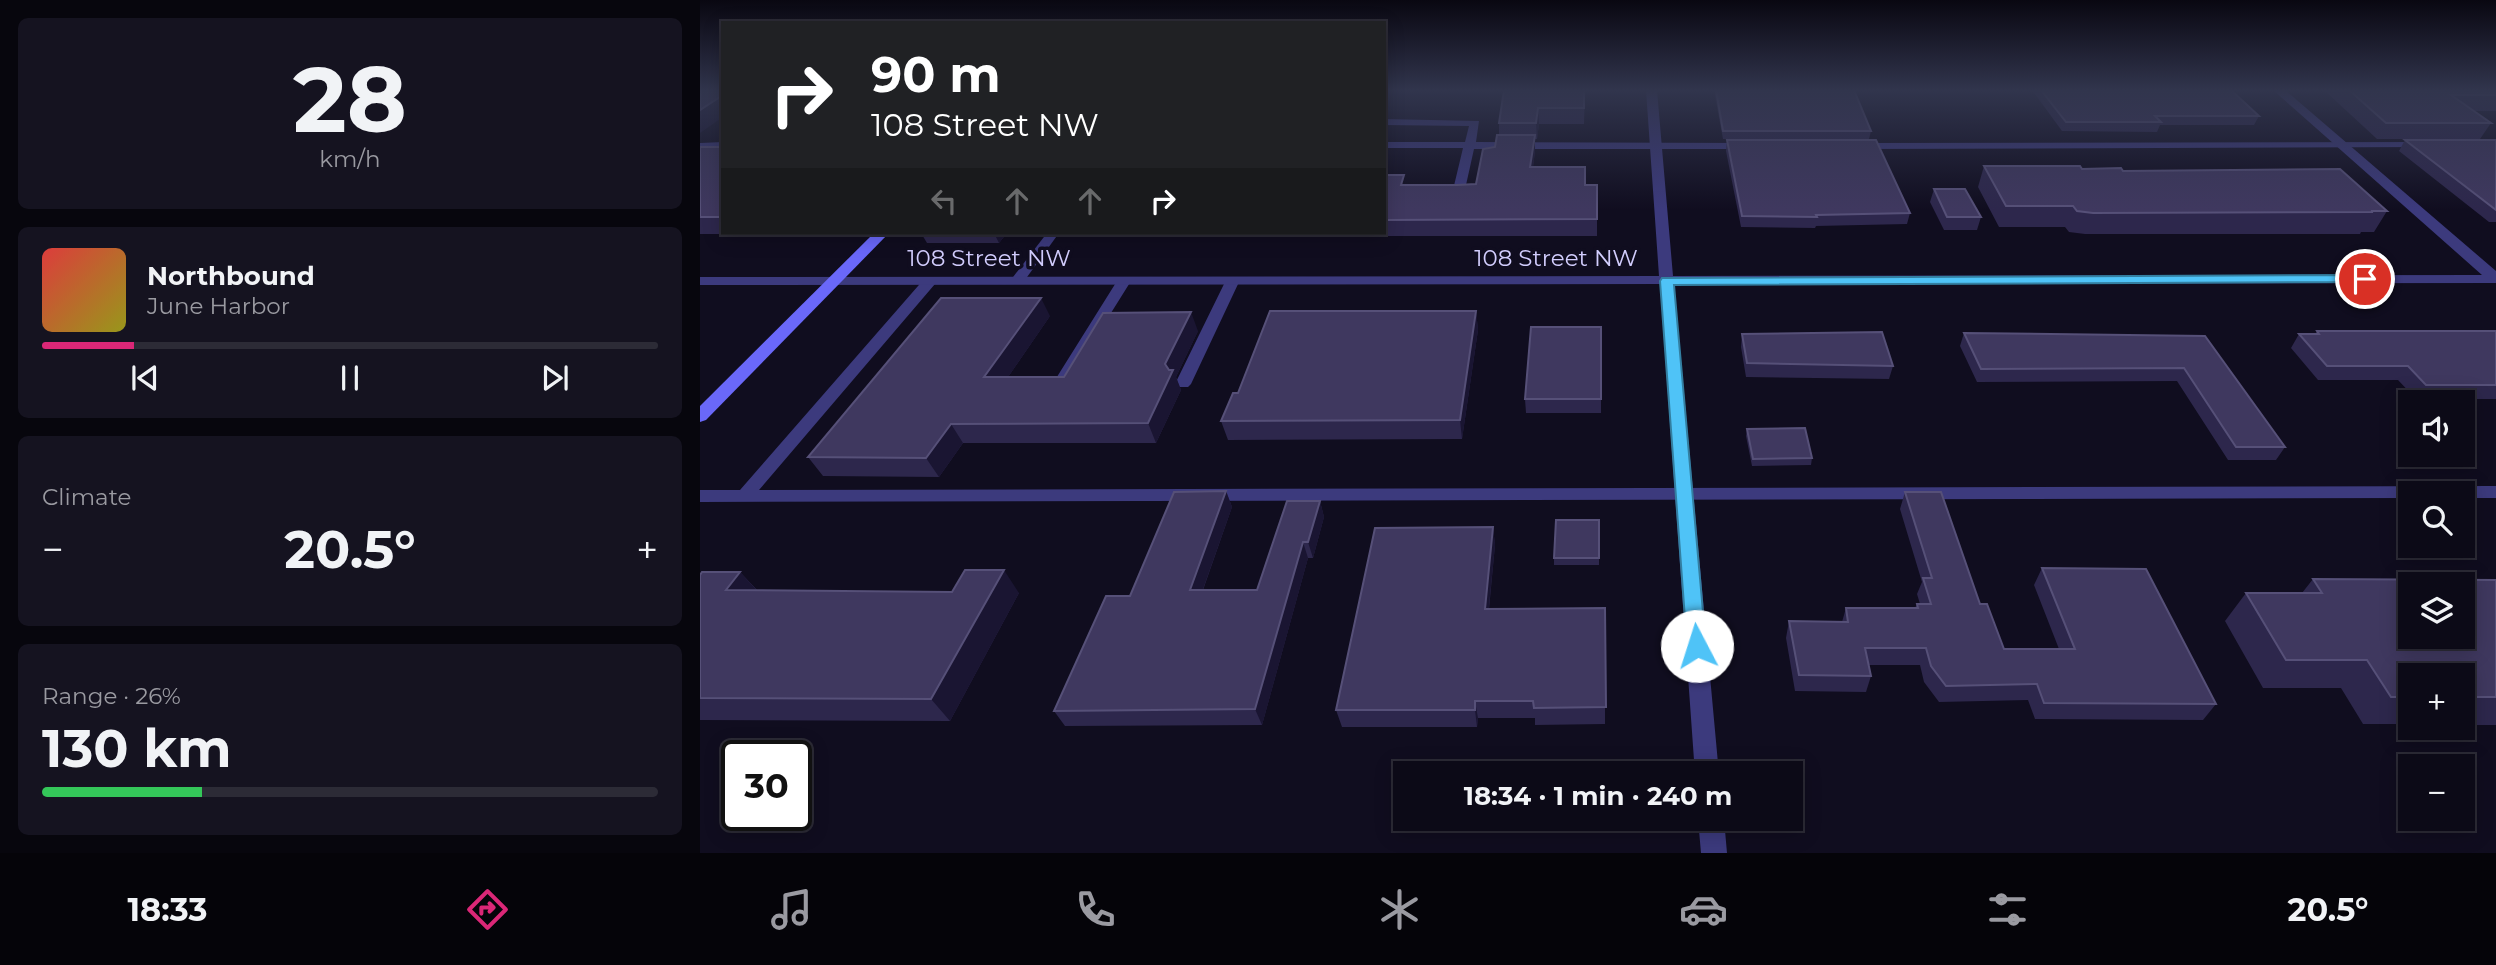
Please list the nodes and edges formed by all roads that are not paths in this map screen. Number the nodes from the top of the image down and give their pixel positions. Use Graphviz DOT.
graph roads {
  1 [pos="1473,130"];
  2 [pos="1654,130"];
  3 [pos="2324,130"];
  4 [pos="700,145"];
  5 [pos="721,145"];
  6 [pos="1386,145"];
  7 [pos="1469,145"];
  8 [pos="2341,145"];
  9 [pos="2432,145"];
  10 [pos="1655,146"];
  11 [pos="1765,146"];
  12 [pos="1848,146"];
  13 [pos="1458,194"];
  14 [pos="879,235"];
  15 [pos="1052,235"];
  16 [pos="2496,279"];
  17 [pos="700,281"];
  18 [pos="834,281"];
  19 [pos="930,281"];
  20 [pos="1017,281"];
  21 [pos="1124,281"];
  22 [pos="1667,281"];
  23 [pos="1233,282"];
  24 [pos="1062,380"];
  25 [pos="1183,384"];
  26 [pos="700,416"];
  27 [pos="1684,492"];
  28 [pos="2496,492"];
  29 [pos="745,495"];
  30 [pos="700,496"];
  31 [pos="1706,761"];
  32 [pos="1712,831"];
  33 [pos="1714,853"];
  1 -- 7 [label="lane"];
  2 -- 10 [label="street"];
  3 -- 8 [label="street"];
  4 -- 5 [label="lane"];
  6 -- 7 [label="lane"];
  7 -- 10 [label="lane"];
  7 -- 13 [label="lane"];
  8 -- 9 [label="lane"];
  8 -- 12 [label="lane"];
  8 -- 16 [label="street"];
  10 -- 11 [label="lane"];
  10 -- 22 [label="street"];
  14 -- 18 [label="main road"];
  15 -- 20 [label="lane"];
  16 -- 22 [label="street, 108 Street NW"];
  17 -- 18 [label="street, 108 Street NW"];
  18 -- 19 [label="street, 108 Street NW"];
  18 -- 26 [label="main road"];
  19 -- 20 [label="street, 108 Street NW"];
  19 -- 29 [label="lane"];
  20 -- 21 [label="street, 108 Street NW"];
  21 -- 23 [label="street, 108 Street NW"];
  21 -- 24 [label="lane"];
  22 -- 23 [label="street, 108 Street NW"];
  22 -- 27 [label="street"];
  23 -- 25 [label="lane"];
  27 -- 28 [label="lane"];
  27 -- 29 [label="lane"];
  27 -- 31 [label="street"];
  29 -- 30 [label="lane"];
  32 -- 33 [label="street"];
}
